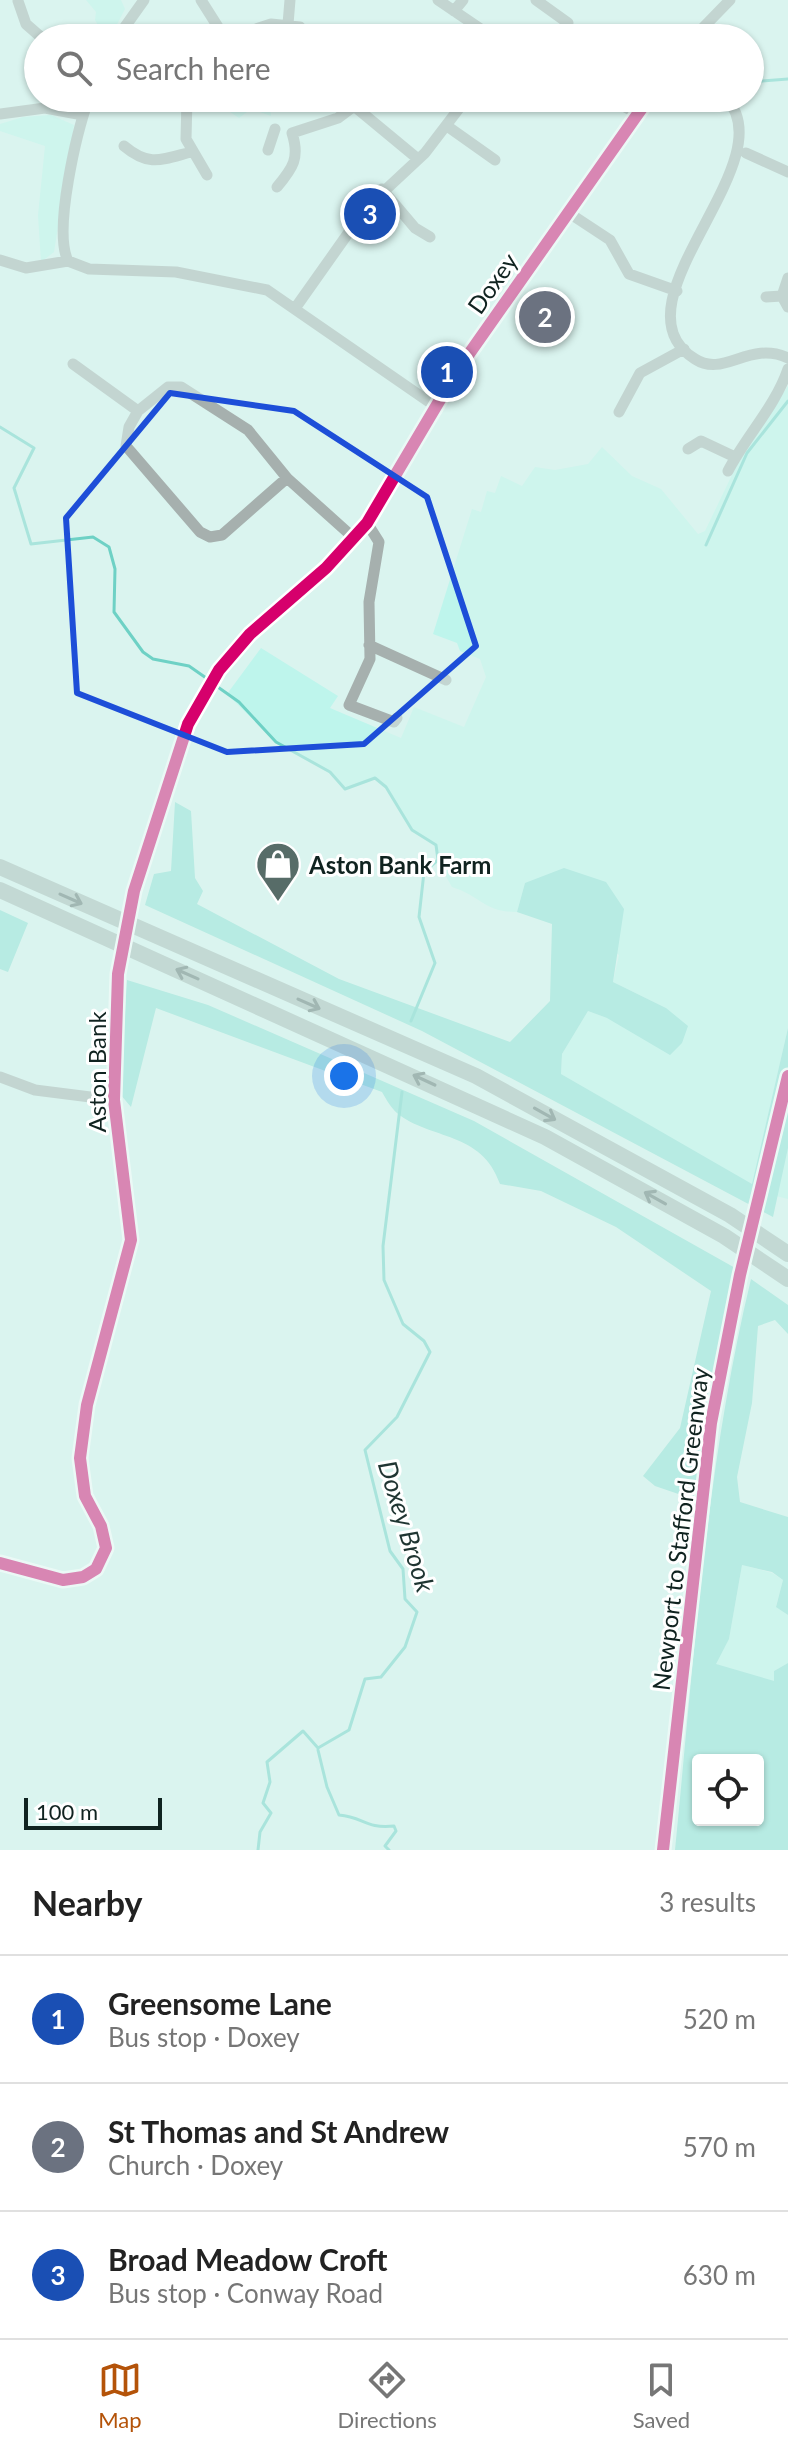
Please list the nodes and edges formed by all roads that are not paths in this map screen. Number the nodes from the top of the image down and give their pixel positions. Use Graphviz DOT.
graph roads {
  1 [pos="17,0"];
  2 [pos="201,0"];
  3 [pos="290,0"];
  4 [pos="438,0"];
  5 [pos="463,0"];
  6 [pos="536,0"];
  7 [pos="730,0"];
  8 [pos="139,1"];
  9 [pos="454,11"];
  10 [pos="568,23"];
  11 [pos="26,24"];
  12 [pos="125,24"];
  13 [pos="217,24"];
  14 [pos="294,24"];
  15 [pos="473,24"];
  16 [pos="707,24"];
  17 [pos="24,111"];
  18 [pos="67,112"];
  19 [pos="84,112"];
  20 [pos="187,112"];
  21 [pos="346,112"];
  22 [pos="369,112"];
  23 [pos="457,112"];
  24 [pos="634,112"];
  25 [pos="738,112"];
  26 [pos="0,114"];
  27 [pos="638,114"];
  28 [pos="83,115"];
  29 [pos="447,126"];
  30 [pos="275,129"];
  31 [pos="124,146"];
  32 [pos="268,150"];
  33 [pos="191,152"];
  34 [pos="746,153"];
  35 [pos="418,159"];
  36 [pos="495,160"];
  37 [pos="788,172"];
  38 [pos="207,175"];
  39 [pos="277,187"];
  40 [pos="382,189"];
  41 [pos="569,213"];
  42 [pos="430,237"];
  43 [pos="68,261"];
  44 [pos="1,262"];
  45 [pos="788,278"];
  46 [pos="677,291"];
  47 [pos="766,297"];
  48 [pos="785,302"];
  49 [pos="296,307"];
  50 [pos="684,349"];
  51 [pos="788,359"];
  52 [pos="73,364"];
  53 [pos="435,406"];
  54 [pos="138,411"];
  55 [pos="619,412"];
  56 [pos="688,449"];
  57 [pos="735,457"];
  58 [pos="728,471"];
  59 [pos="287,478"];
  60 [pos="367,523"];
  61 [pos="355,539"];
  62 [pos="369,645"];
  63 [pos="219,670"];
  64 [pos="446,680"];
  65 [pos="397,718"];
  66 [pos="0,867"];
  67 [pos="0,890"];
  68 [pos="0,1077"];
  69 [pos="114,1100"];
  70 [pos="783,1250"];
  71 [pos="788,1279"];
  72 [pos="0,1563"];
  1 -- 11 [label="street"];
  2 -- 13 [label="street"];
  3 -- 14 [label="street"];
  4 -- 9 [label="street"];
  5 -- 9 [label="street"];
  6 -- 10 [label="street"];
  7 -- 16 [label="street"];
  8 -- 12 [label="street"];
  9 -- 15 [label="street"];
  17 -- 26 [label="street"];
  18 -- 28 [label="street"];
  19 -- 28 [label="street"];
  20 -- 33 [label="street"];
  21 -- 39 [label="street"];
  22 -- 35 [label="street"];
  23 -- 29 [label="street"];
  24 -- 27 [label="street"];
  25 -- 34 [label="street"];
  27 -- 41 [label="street, Doxey"];
  28 -- 43 [label="street"];
  29 -- 35 [label="street"];
  29 -- 36 [label="street"];
  30 -- 32 [label="street"];
  31 -- 33 [label="street"];
  33 -- 38 [label="street"];
  34 -- 37 [label="street"];
  34 -- 46 [label="street"];
  35 -- 40 [label="street"];
  40 -- 42 [label="street"];
  40 -- 49 [label="street"];
  41 -- 46 [label="street"];
  41 -- 53 [label="street, Doxey"];
  43 -- 44 [label="street"];
  43 -- 49 [label="street"];
  45 -- 48 [label="street"];
  46 -- 50 [label="street"];
  47 -- 48 [label="street"];
  49 -- 53 [label="street"];
  50 -- 51 [label="street"];
  50 -- 55 [label="street"];
  51 -- 57 [label="street"];
  52 -- 54 [label="street"];
  53 -- 60 [label="street, Doxey"];
  54 -- 59 [label="street"];
  54 -- 59 [label="street"];
  56 -- 57 [label="street"];
  57 -- 58 [label="street"];
  59 -- 61 [label="street"];
  60 -- 61 [label="street, Doxey"];
  60 -- 62 [label="street"];
  61 -- 63 [label="street, Doxey"];
  62 -- 64 [label="street"];
  62 -- 65 [label="street"];
  63 -- 69 [label="street, Aston Bank, bridge"];
  66 -- 70 [label="highway, one-way"];
  71 -- 67 [label="highway, one-way"];
  68 -- 69 [label="street"];
  69 -- 72 [label="street, Aston Bank"];
}
